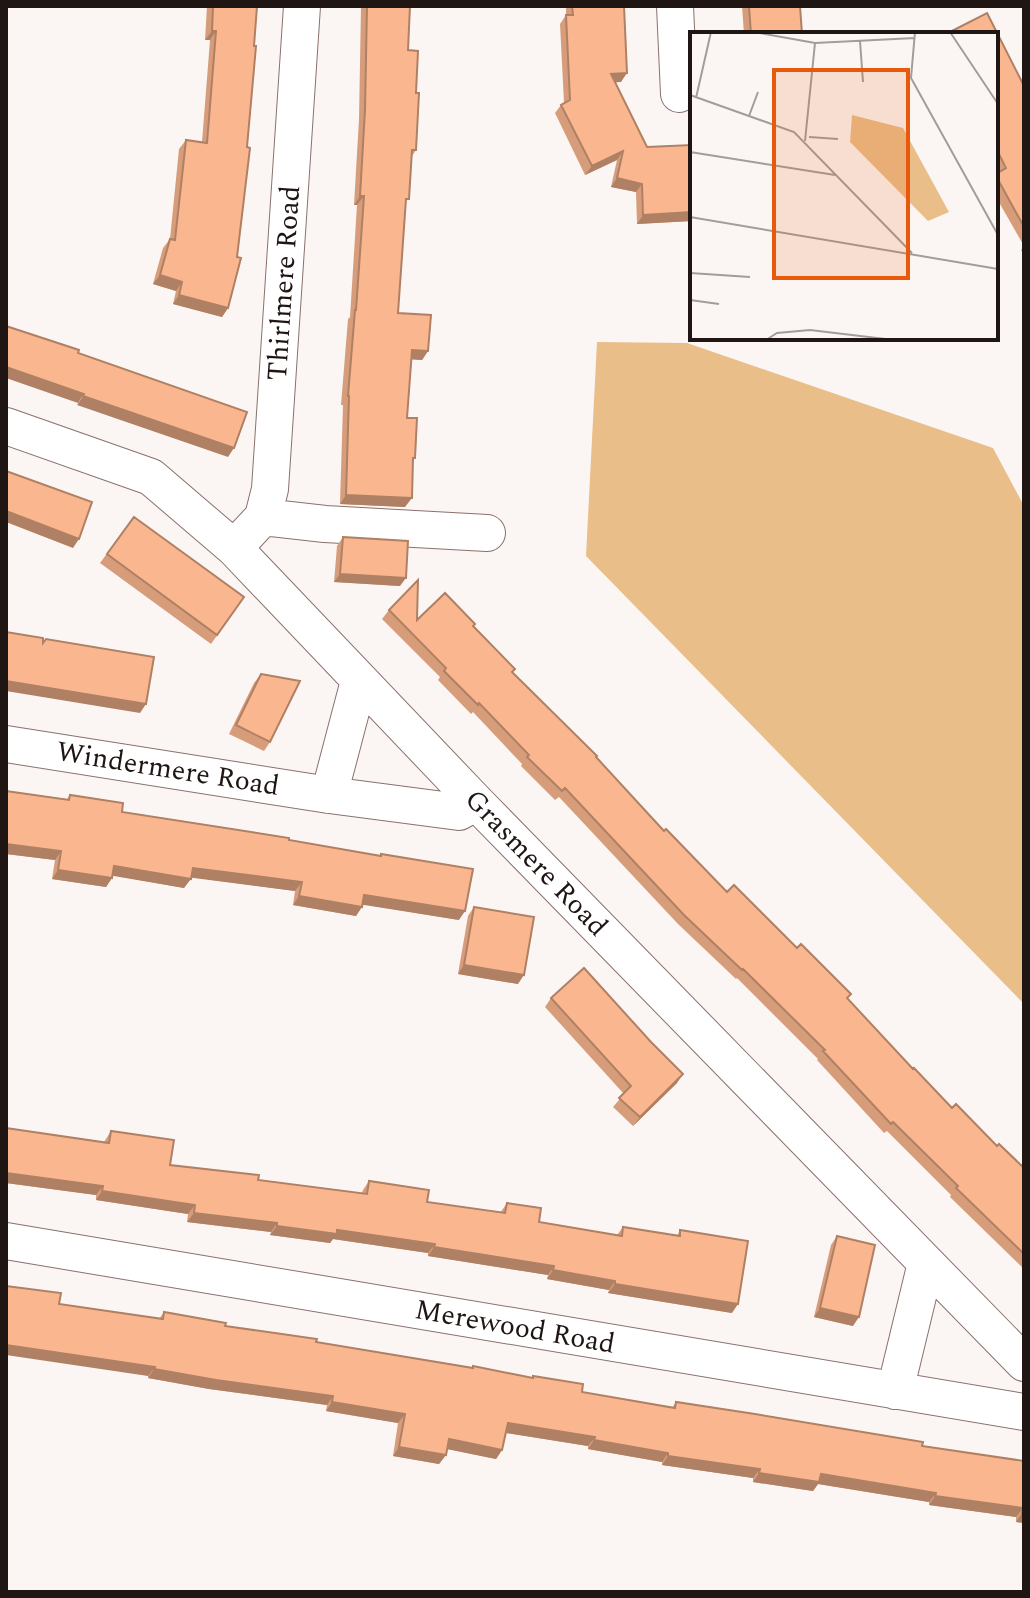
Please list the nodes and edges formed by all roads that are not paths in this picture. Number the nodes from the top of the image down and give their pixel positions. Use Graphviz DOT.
graph roads {
  1 [pos="302,6"];
  2 [pos="675,6"];
  3 [pos="679,94"];
  4 [pos="6,426"];
  5 [pos="263,517"];
  6 [pos="487,533"];
  7 [pos="234,548"];
  8 [pos="359,681"];
  9 [pos="6,744"];
  10 [pos="329,795"];
  11 [pos="476,802"];
  12 [pos="6,1241"];
  13 [pos="926,1263"];
  14 [pos="1024,1363"];
  15 [pos="895,1391"];
  16 [pos="1024,1412"];
  1 -- 5 [label="street, Thirlmere Road"];
  2 -- 3 [label="street"];
  4 -- 7 [label="street, Grasmere Road"];
  5 -- 6 [label="street"];
  5 -- 7 [label="street"];
  7 -- 8 [label="street, Grasmere Road"];
  8 -- 10 [label="street"];
  8 -- 11 [label="street, Grasmere Road"];
  9 -- 10 [label="street, Windermere Road"];
  10 -- 11 [label="street, Windermere Road"];
  11 -- 13 [label="street, Grasmere Road"];
  12 -- 15 [label="street, Merewood Road"];
  13 -- 14 [label="street, Grasmere Road"];
  13 -- 15 [label="street"];
  15 -- 16 [label="street, Merewood Road"];
}
